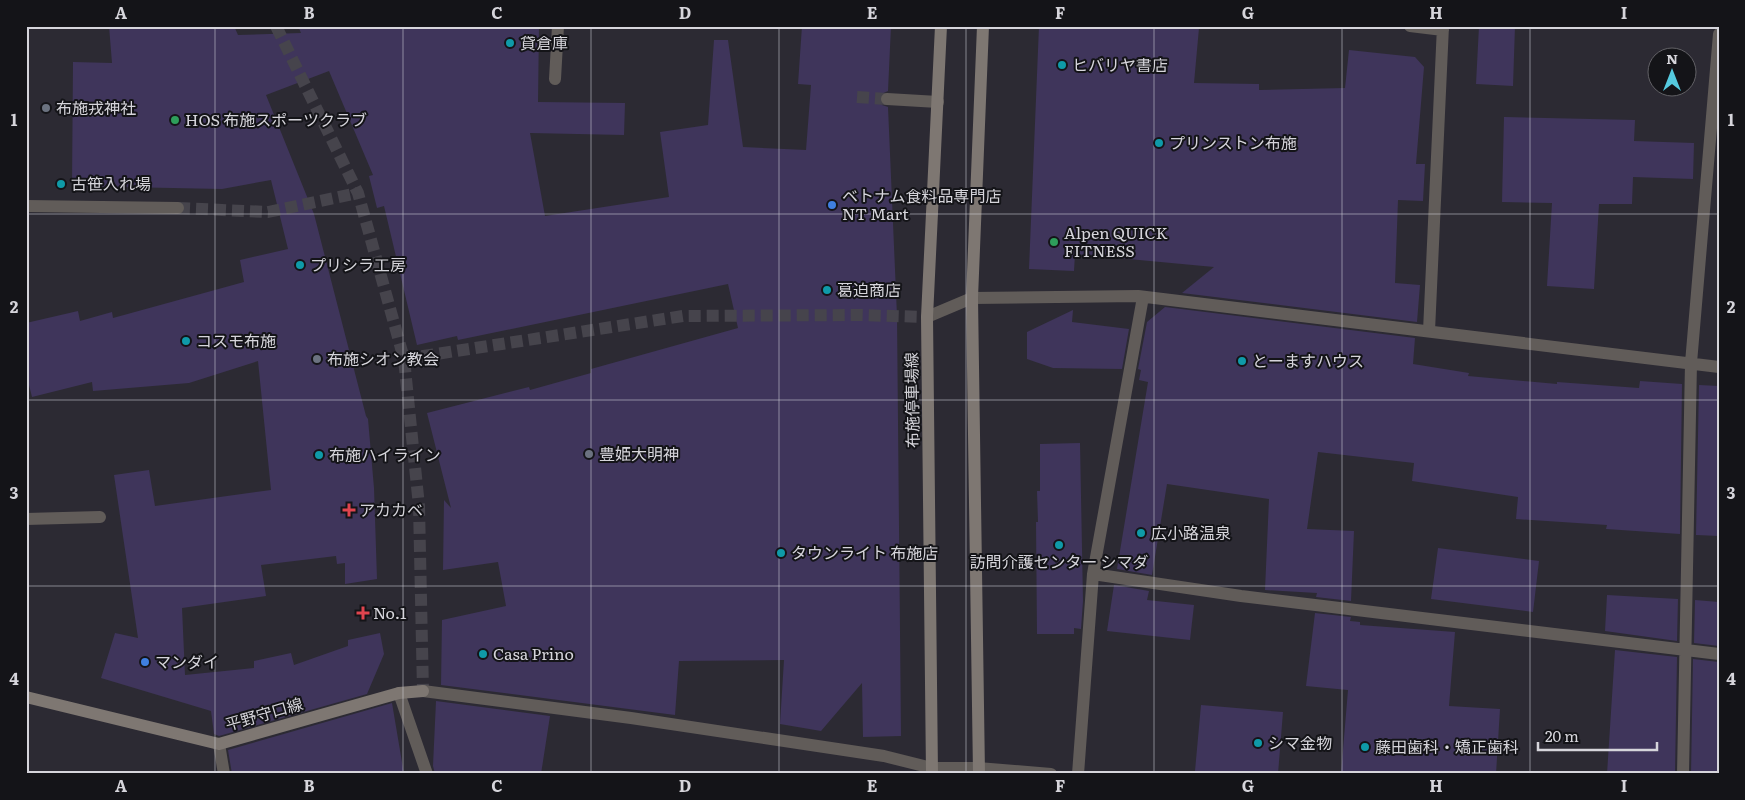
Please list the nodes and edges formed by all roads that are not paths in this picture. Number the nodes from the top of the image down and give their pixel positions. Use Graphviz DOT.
graph roads {
  1 [pos="558,26"];
  2 [pos="941,26"];
  3 [pos="983,26"];
  4 [pos="1410,26"];
  5 [pos="1443,28"];
  6 [pos="1719,34"];
  7 [pos="555,79"];
  8 [pos="887,99"];
  9 [pos="938,102"];
  10 [pos="1715,126"];
  11 [pos="26,206"];
  12 [pos="178,208"];
  13 [pos="1143,297"];
  14 [pos="972,298"];
  15 [pos="927,317"];
  16 [pos="1429,331"];
  17 [pos="1691,362"];
  18 [pos="1719,366"];
  19 [pos="100,518"];
  20 [pos="26,520"];
  21 [pos="1093,574"];
  22 [pos="1686,649"];
  23 [pos="1719,654"];
  24 [pos="423,691"];
  25 [pos="399,693"];
  26 [pos="26,697"];
  27 [pos="219,744"];
  28 [pos="932,771"];
  29 [pos="978,771"];
  30 [pos="224,774"];
  31 [pos="427,774"];
  32 [pos="1051,774"];
  33 [pos="1078,774"];
  34 [pos="1683,774"];
  1 -- 7 [label="street"];
  2 -- 9 [label="main road, 布施停車場線"];
  3 -- 14 [label="main road"];
  4 -- 5 [label="street"];
  5 -- 16 [label="street"];
  6 -- 10 [label="street"];
  8 -- 9 [label="street"];
  9 -- 15 [label="main road, 布施停車場線"];
  10 -- 17 [label="street"];
  11 -- 12 [label="street"];
  13 -- 14 [label="street"];
  13 -- 16 [label="street"];
  13 -- 21 [label="street"];
  14 -- 15 [label="street"];
  14 -- 29 [label="main road"];
  15 -- 28 [label="main road, 布施停車場線"];
  16 -- 17 [label="street"];
  17 -- 18 [label="street"];
  17 -- 22 [label="street"];
  19 -- 20 [label="street"];
  21 -- 22 [label="street"];
  21 -- 33 [label="street"];
  22 -- 23 [label="street"];
  22 -- 34 [label="street"];
  24 -- 25 [label="main road, 平野守口線"];
  24 -- 28 [label="street"];
  25 -- 27 [label="main road, 平野守口線"];
  25 -- 31 [label="street"];
  26 -- 27 [label="main road, 平野守口線"];
  27 -- 30 [label="street"];
  28 -- 29 [label="street"];
  29 -- 32 [label="street"];
}
